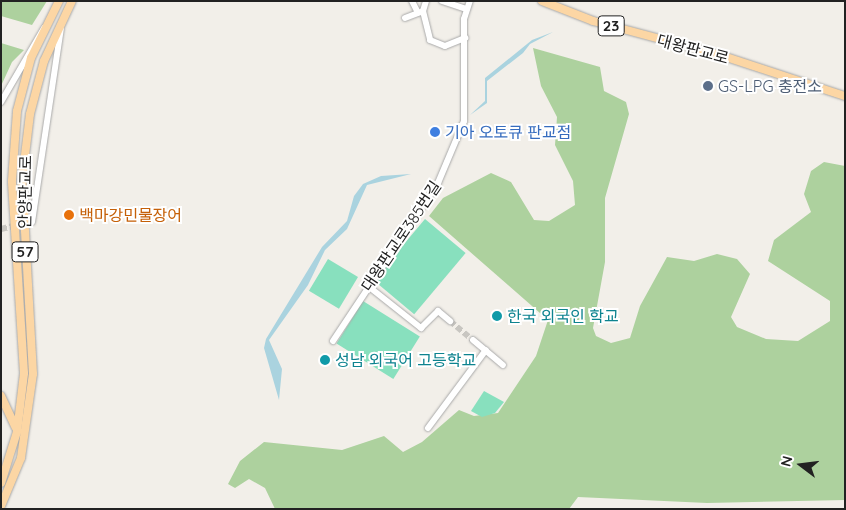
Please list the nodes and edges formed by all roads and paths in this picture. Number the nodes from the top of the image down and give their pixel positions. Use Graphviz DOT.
graph roads {
  1 [pos="59,1"];
  2 [pos="72,1"];
  3 [pos="412,1"];
  4 [pos="426,1"];
  5 [pos="442,1"];
  6 [pos="470,1"];
  7 [pos="542,1"];
  8 [pos="468,9"];
  9 [pos="420,12"];
  10 [pos="63,17"];
  11 [pos="405,18"];
  12 [pos="49,24"];
  13 [pos="465,38"];
  14 [pos="845,96"];
  15 [pos="1,102"];
  16 [pos="32,222"];
  17 [pos="368,286"];
  18 [pos="450,321"];
  19 [pos="473,340"];
  20 [pos="333,341"];
  21 [pos="486,350"];
  22 [pos="503,365"];
  23 [pos="1,396"];
  24 [pos="428,428"];
  25 [pos="16,432"];
  26 [pos="1,483"];
  27 [pos="1,506"];
  1 -- 12 [label="main road, 안양판교로 / 57"];
  2 -- 10 [label="main road, 안양판교로 / 57"];
  3 -- 9 [label="street"];
  4 -- 9 [label="street"];
  5 -- 8 [label="street"];
  6 -- 8 [label="street, 대왕판교로385번길"];
  7 -- 14 [label="main road, 대왕판교로 / 23"];
  8 -- 13 [label="street, 대왕판교로385번길"];
  9 -- 11 [label="street"];
  9 -- 13 [label="street"];
  10 -- 16 [label="street"];
  10 -- 27 [label="main road, 안양판교로 / 57"];
  12 -- 15 [label="street"];
  12 -- 25 [label="main road, 안양판교로 / 57"];
  13 -- 17 [label="street, 대왕판교로385번길"];
  17 -- 18 [label="street"];
  17 -- 20 [label="street, 대왕판교로385번길"];
  19 -- 21 [label="street"];
  21 -- 22 [label="street"];
  21 -- 24 [label="street"];
  23 -- 25 [label="main road"];
  25 -- 26 [label="main road, 안양판교로 / 57"];
}
